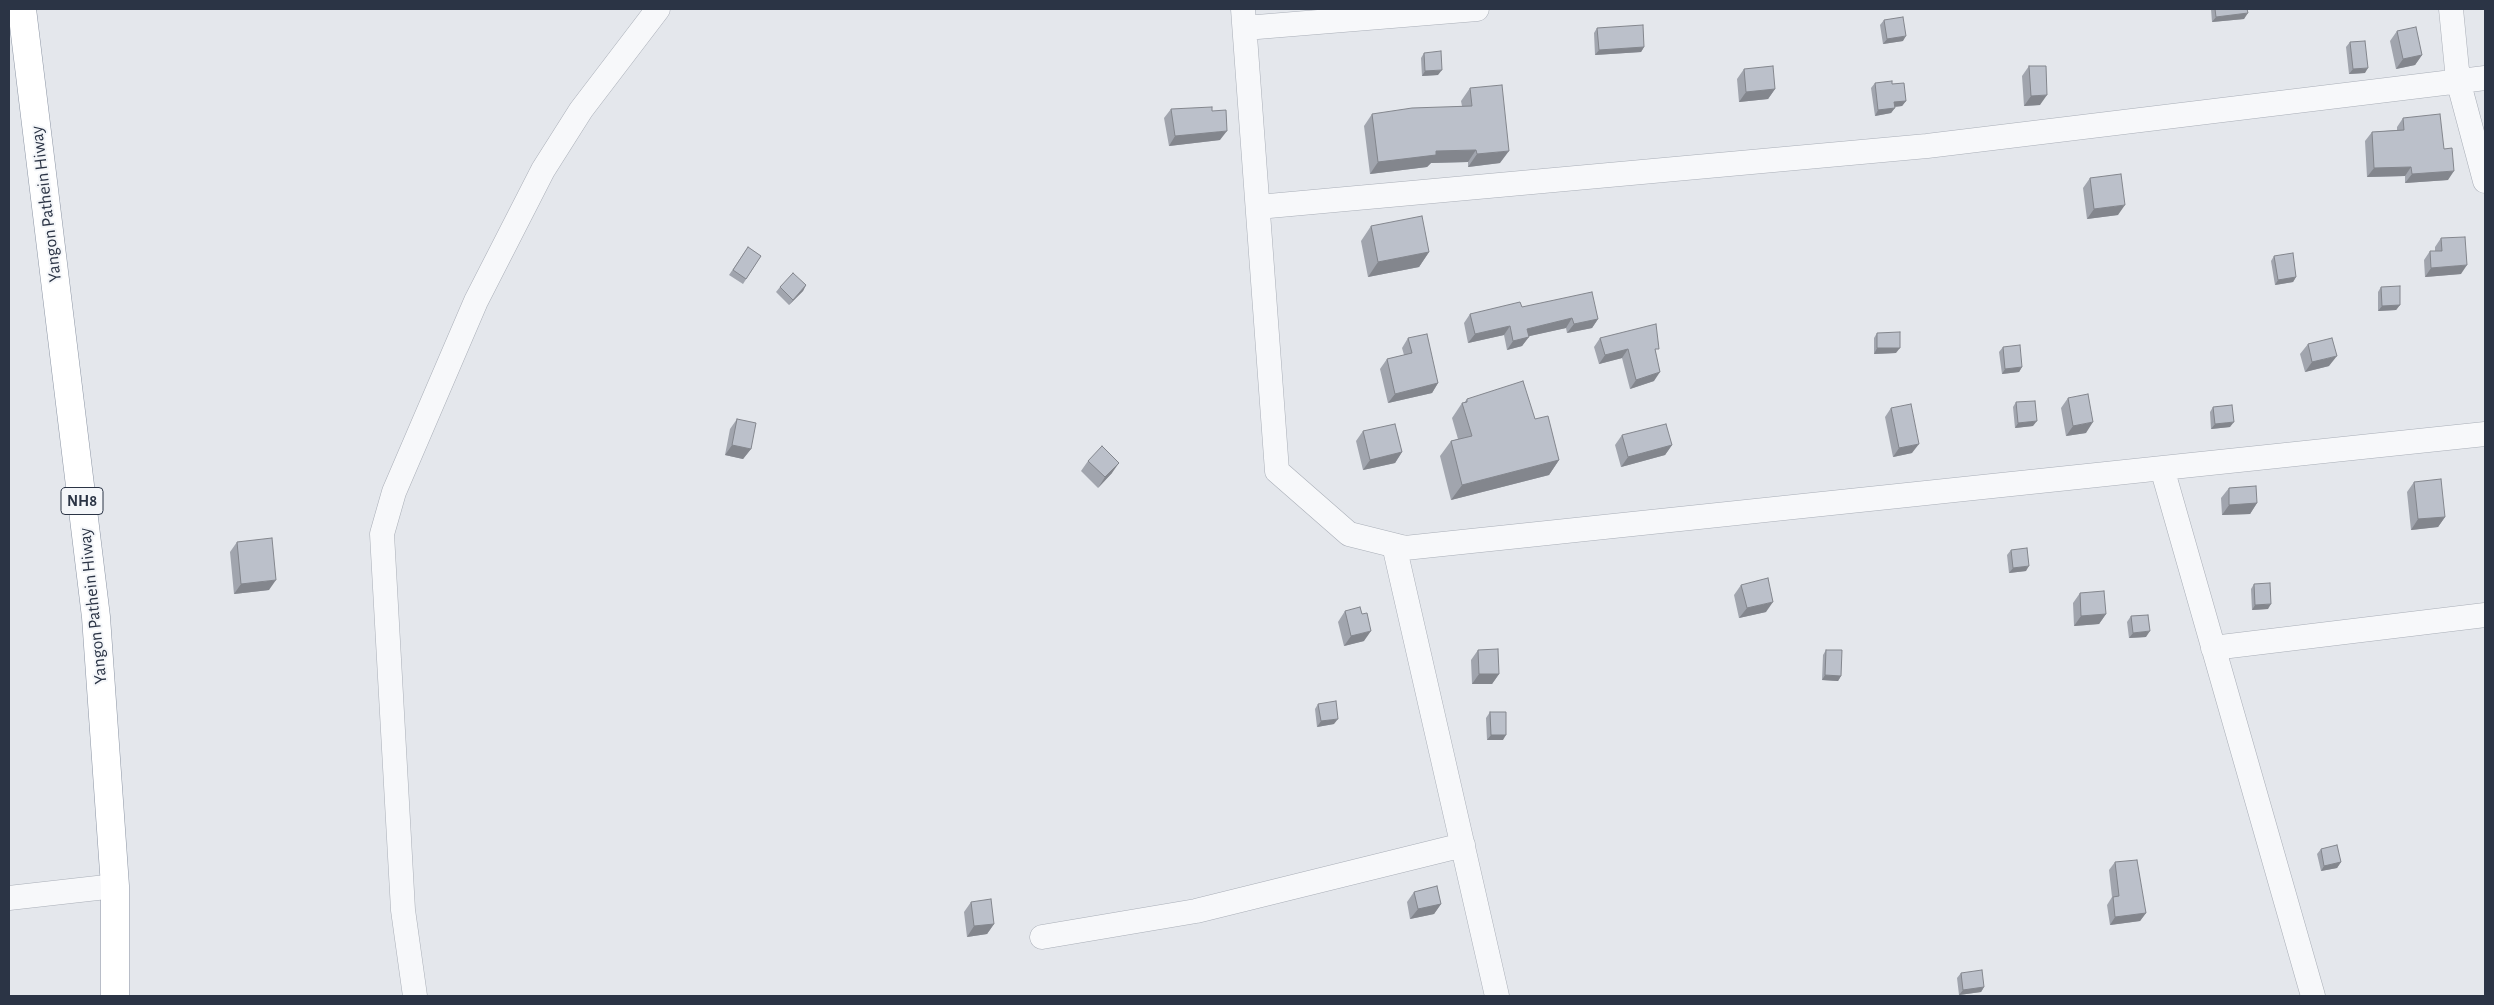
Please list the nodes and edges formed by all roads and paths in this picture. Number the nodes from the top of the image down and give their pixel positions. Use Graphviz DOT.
graph roads {
  1 [pos="22,9"];
  2 [pos="658,9"];
  3 [pos="1477,9"];
  4 [pos="2451,9"];
  5 [pos="1244,19"];
  6 [pos="2485,78"];
  7 [pos="2458,80"];
  8 [pos="2485,181"];
  9 [pos="1258,207"];
  10 [pos="2485,434"];
  11 [pos="2162,468"];
  12 [pos="1394,546"];
  13 [pos="2485,615"];
  14 [pos="2214,648"];
  15 [pos="1462,845"];
  16 [pos="115,886"];
  17 [pos="9,898"];
  18 [pos="1042,937"];
  19 [pos="115,996"];
  20 [pos="415,996"];
  21 [pos="1497,996"];
  22 [pos="2313,996"];
  1 -- 16 [label="highway, Yangon Pathein Hiway / NH8"];
  2 -- 20 [label="street"];
  3 -- 5 [label="street"];
  4 -- 7 [label="street"];
  5 -- 9 [label="street"];
  6 -- 7 [label="street"];
  7 -- 8 [label="street"];
  7 -- 9 [label="street"];
  9 -- 12 [label="street"];
  10 -- 11 [label="street"];
  11 -- 12 [label="street"];
  11 -- 14 [label="street"];
  12 -- 15 [label="street"];
  13 -- 14 [label="street"];
  14 -- 22 [label="street"];
  15 -- 18 [label="street"];
  15 -- 21 [label="street"];
  16 -- 17 [label="street"];
  16 -- 19 [label="highway, Yangon Pathein Hiway / NH8"];
}
